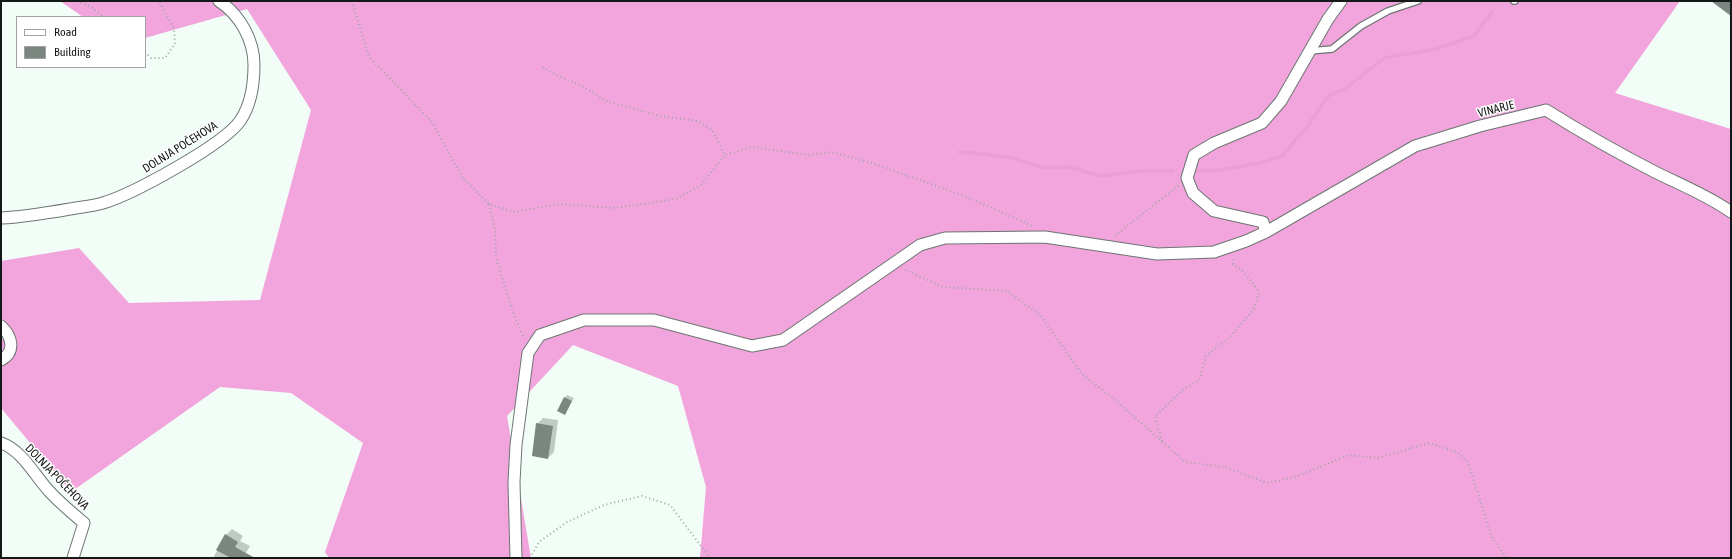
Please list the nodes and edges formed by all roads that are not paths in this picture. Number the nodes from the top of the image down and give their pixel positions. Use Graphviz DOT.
graph roads {
  1 [pos="219,1"];
  2 [pos="1341,1"];
  3 [pos="1418,1"];
  4 [pos="1310,51"];
  5 [pos="1731,212"];
  6 [pos="1,218"];
  7 [pos="1266,232"];
  8 [pos="1,326"];
  9 [pos="1,360"];
  10 [pos="1,443"];
  11 [pos="73,558"];
  12 [pos="516,558"];
  1 -- 6 [label="street, DOLNJA POČEHOVA"];
  2 -- 4 [label="street"];
  3 -- 4 [label="lane"];
  4 -- 7 [label="street"];
  5 -- 7 [label="street, VINARJE"];
  7 -- 12 [label="street, VINARJE"];
  8 -- 9 [label="street"];
  10 -- 11 [label="street, DOLNJA POČEHOVA"];
}
